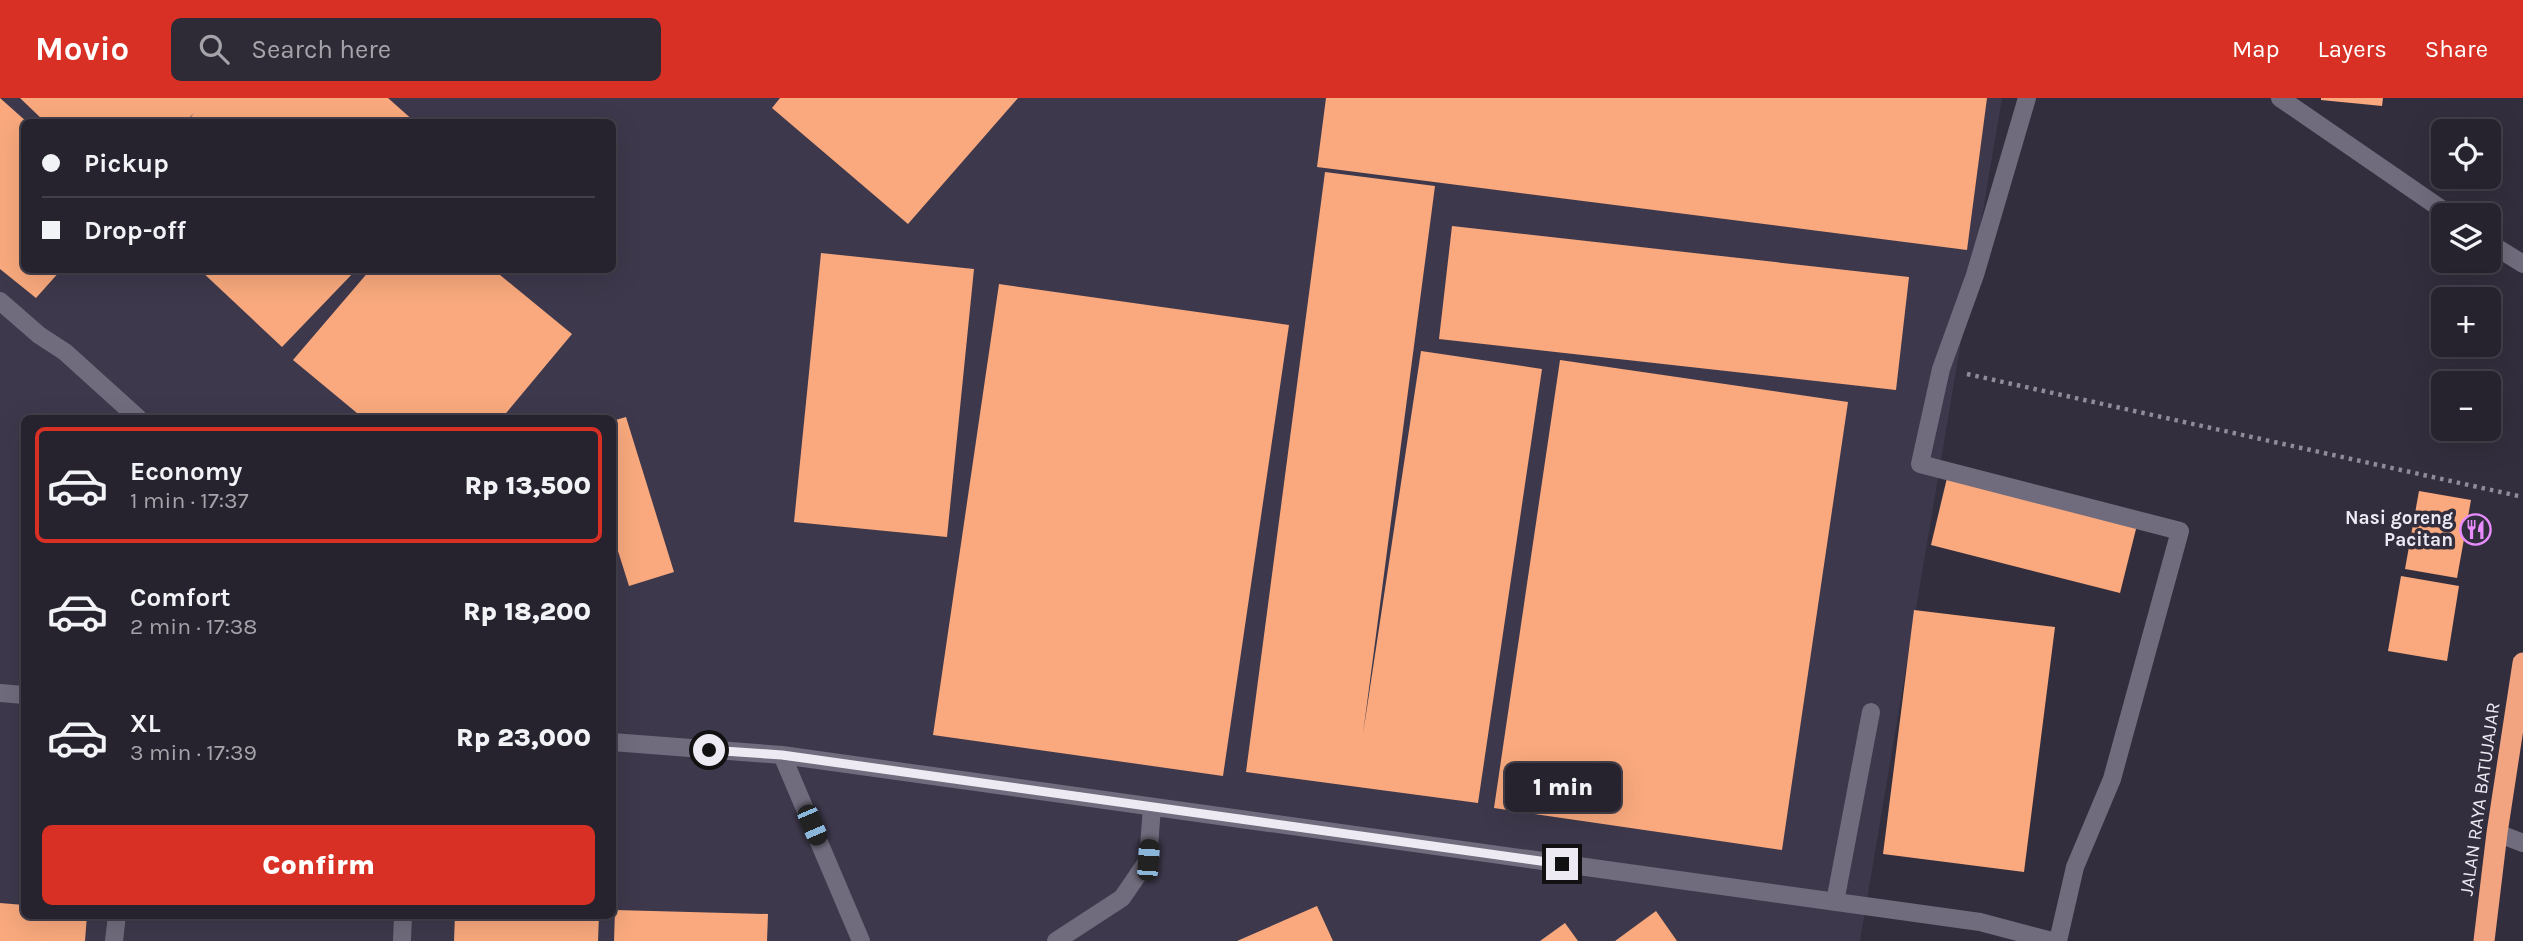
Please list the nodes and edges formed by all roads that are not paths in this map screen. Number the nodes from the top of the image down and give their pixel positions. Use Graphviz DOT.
graph roads {
  1 [pos="2027,98"];
  2 [pos="2280,98"];
  3 [pos="2433,203"];
  4 [pos="2501,250"];
  5 [pos="2523,264"];
  6 [pos="0,301"];
  7 [pos="135,415"];
  8 [pos="2523,663"];
  9 [pos="0,693"];
  10 [pos="21,695"];
  11 [pos="1871,712"];
  12 [pos="616,742"];
  13 [pos="782,755"];
  14 [pos="1152,807"];
  15 [pos="2497,833"];
  16 [pos="2523,843"];
  17 [pos="1835,902"];
  18 [pos="117,919"];
  19 [pos="403,919"];
  20 [pos="114,941"];
  21 [pos="402,941"];
  22 [pos="861,941"];
  23 [pos="1056,941"];
  24 [pos="2052,941"];
  25 [pos="2058,941"];
  26 [pos="2484,941"];
  1 -- 25 [label="lane"];
  2 -- 3 [label="lane"];
  4 -- 5 [label="lane"];
  6 -- 7 [label="lane"];
  8 -- 15 [label="highway, JALAN RAYA BATUJAJAR"];
  9 -- 10 [label="lane"];
  11 -- 17 [label="lane"];
  12 -- 13 [label="lane"];
  13 -- 14 [label="lane"];
  13 -- 22 [label="lane"];
  14 -- 17 [label="lane"];
  14 -- 23 [label="lane"];
  15 -- 16 [label="lane"];
  15 -- 26 [label="highway, JALAN RAYA BATUJAJAR"];
  17 -- 24 [label="lane"];
  18 -- 20 [label="lane"];
  19 -- 21 [label="lane"];
}
